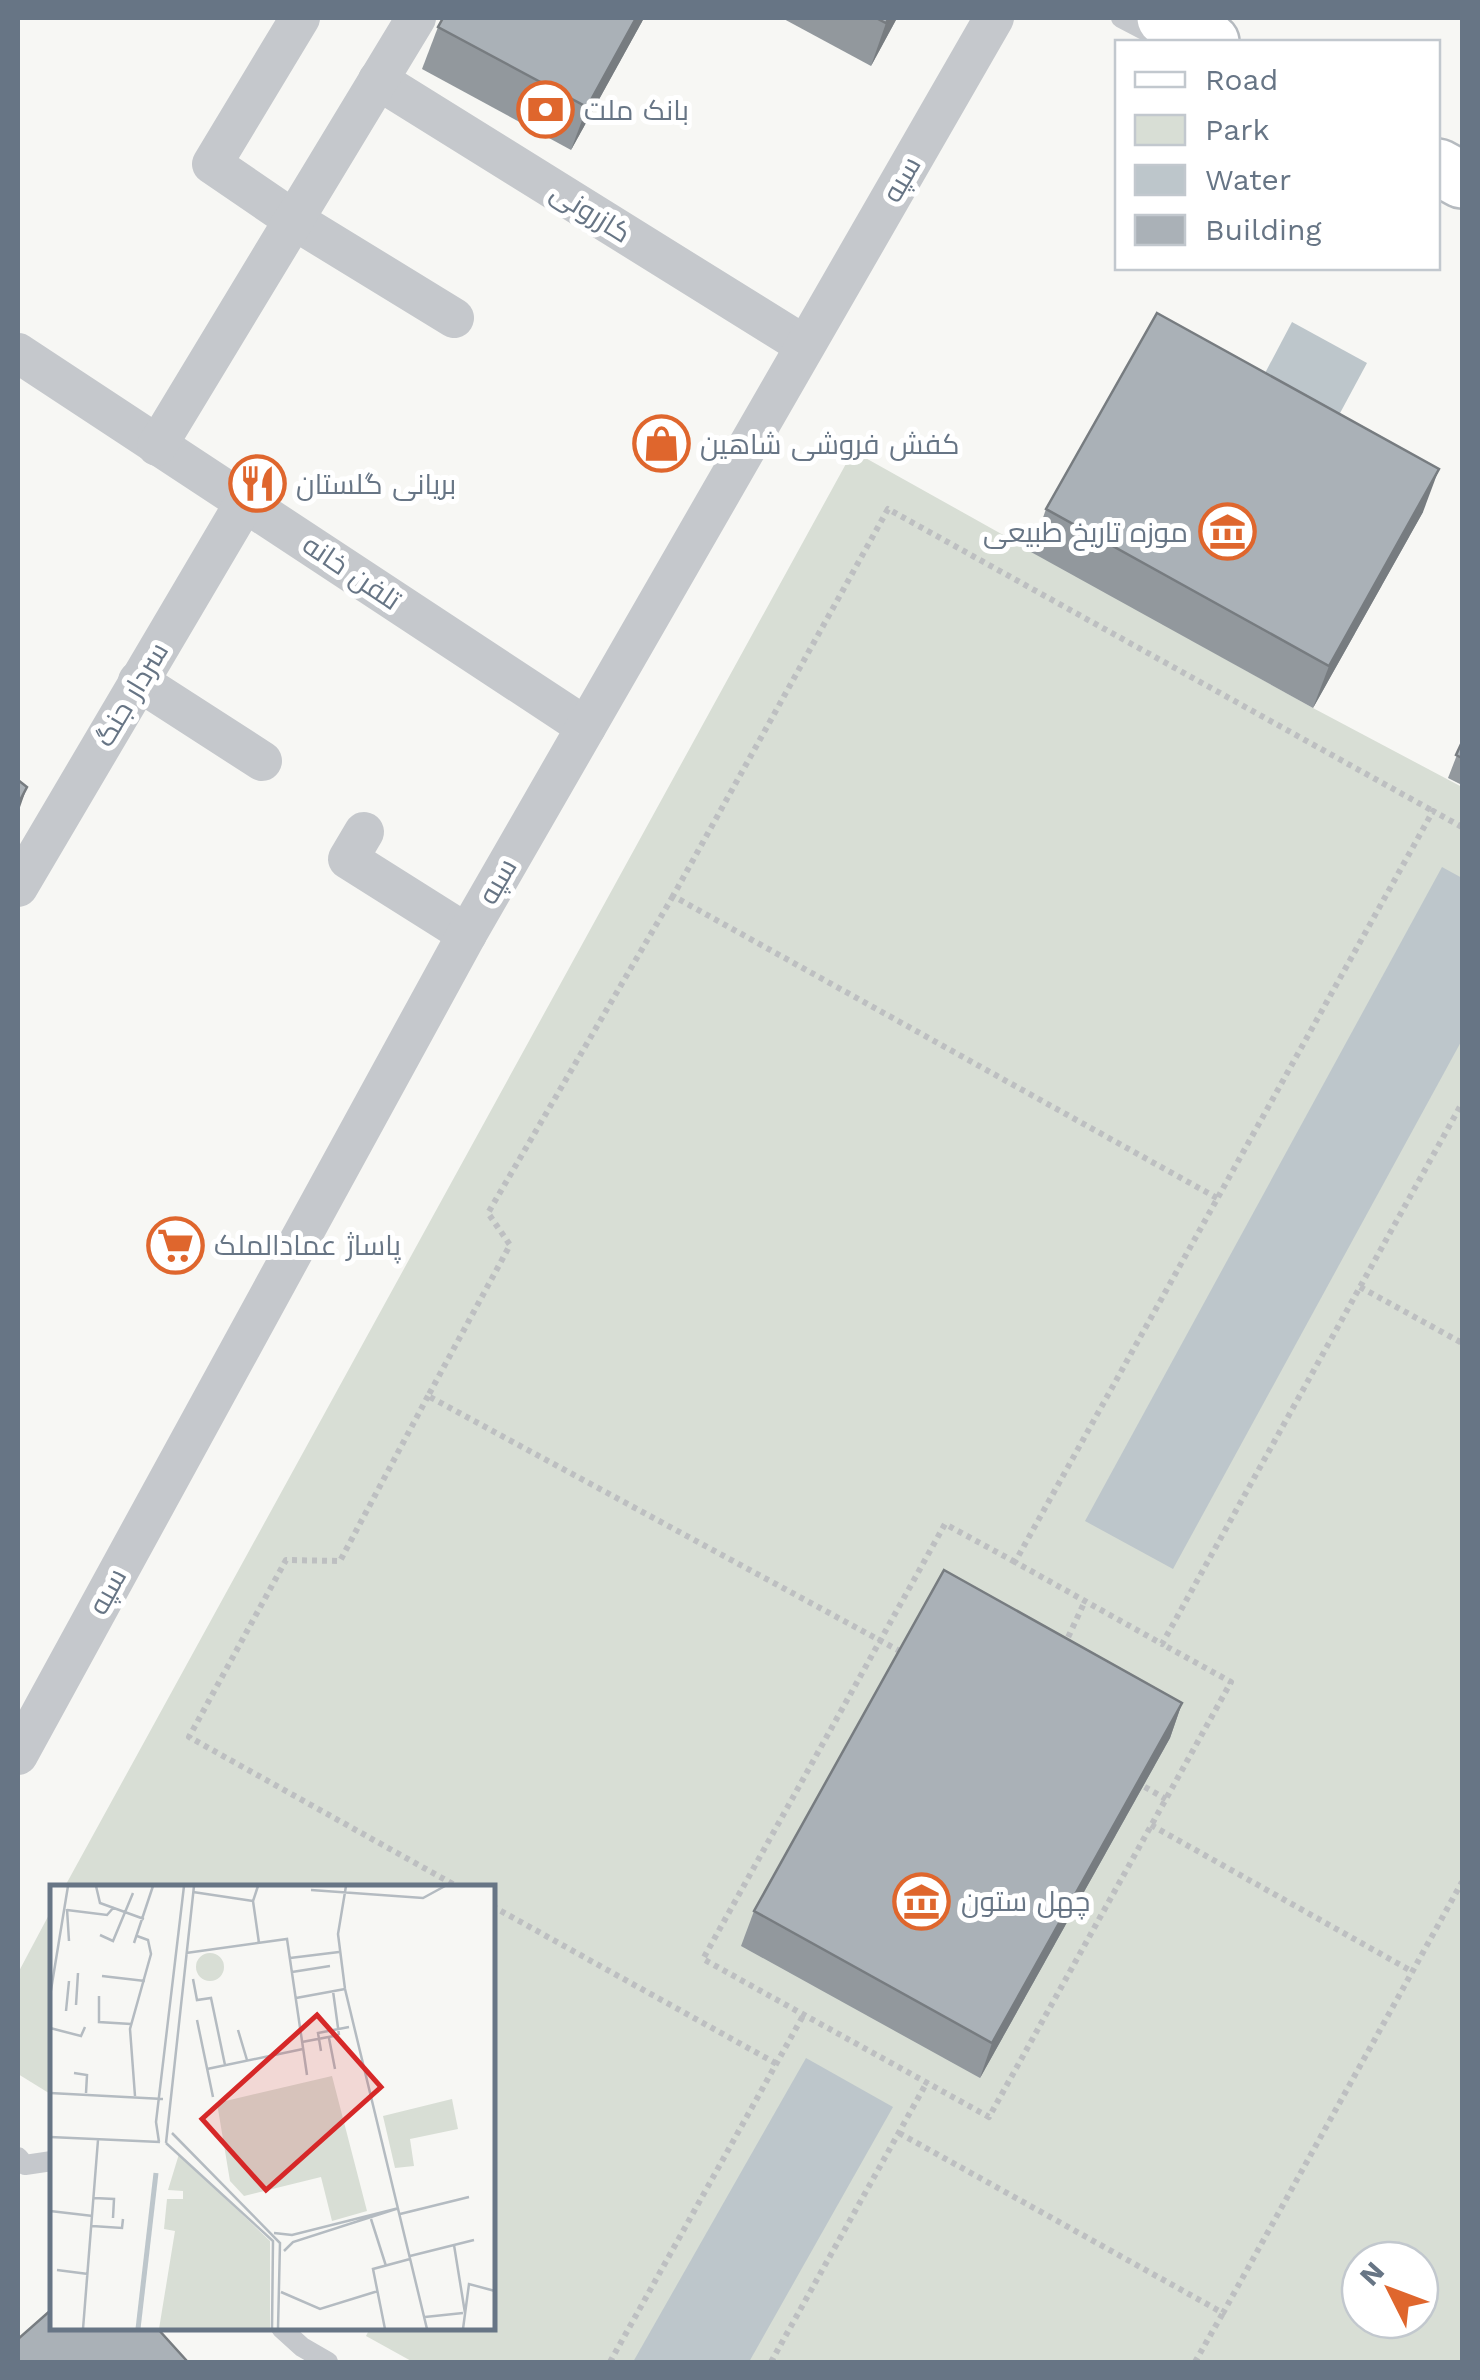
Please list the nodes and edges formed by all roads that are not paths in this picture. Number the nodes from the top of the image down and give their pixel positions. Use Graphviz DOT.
graph roads {
  1 [pos="300,18"];
  2 [pos="416,18"];
  3 [pos="994,18"];
  4 [pos="1121,18"];
  5 [pos="1165,18"];
  6 [pos="1164,40"];
  7 [pos="1206,40"];
  8 [pos="378,80"];
  9 [pos="1440,168"];
  10 [pos="1462,180"];
  11 [pos="1440,189"];
  12 [pos="1462,202"];
  13 [pos="294,220"];
  14 [pos="454,318"];
  15 [pos="804,345"];
  16 [pos="18,353"];
  17 [pos="157,446"];
  18 [pos="246,502"];
  19 [pos="138,681"];
  20 [pos="586,728"];
  21 [pos="262,760"];
  22 [pos="364,832"];
  23 [pos="18,887"];
  24 [pos="467,934"];
  25 [pos="18,1754"];
  26 [pos="18,2157"];
  27 [pos="50,2161"];
  28 [pos="283,2330"];
  29 [pos="328,2362"];
  1 -- 13 [label="street"];
  2 -- 8 [label="street"];
  3 -- 15 [label="street, سپه"];
  4 -- 6 [label="lane"];
  5 -- 7 [label="main road"];
  8 -- 13 [label="street"];
  8 -- 15 [label="street, کازرونی"];
  9 -- 10 [label="main road"];
  11 -- 12 [label="lane"];
  13 -- 14 [label="street"];
  13 -- 17 [label="street"];
  15 -- 20 [label="street, سپه"];
  16 -- 17 [label="street, تلفن خانه"];
  17 -- 18 [label="street, تلفن خانه"];
  18 -- 19 [label="street, سردار جنگ"];
  18 -- 20 [label="street, تلفن خانه"];
  19 -- 21 [label="street"];
  19 -- 23 [label="street, سردار جنگ"];
  20 -- 24 [label="street, سپه"];
  22 -- 24 [label="street"];
  24 -- 25 [label="street, سپه"];
  26 -- 27 [label="lane"];
  28 -- 29 [label="lane"];
}
